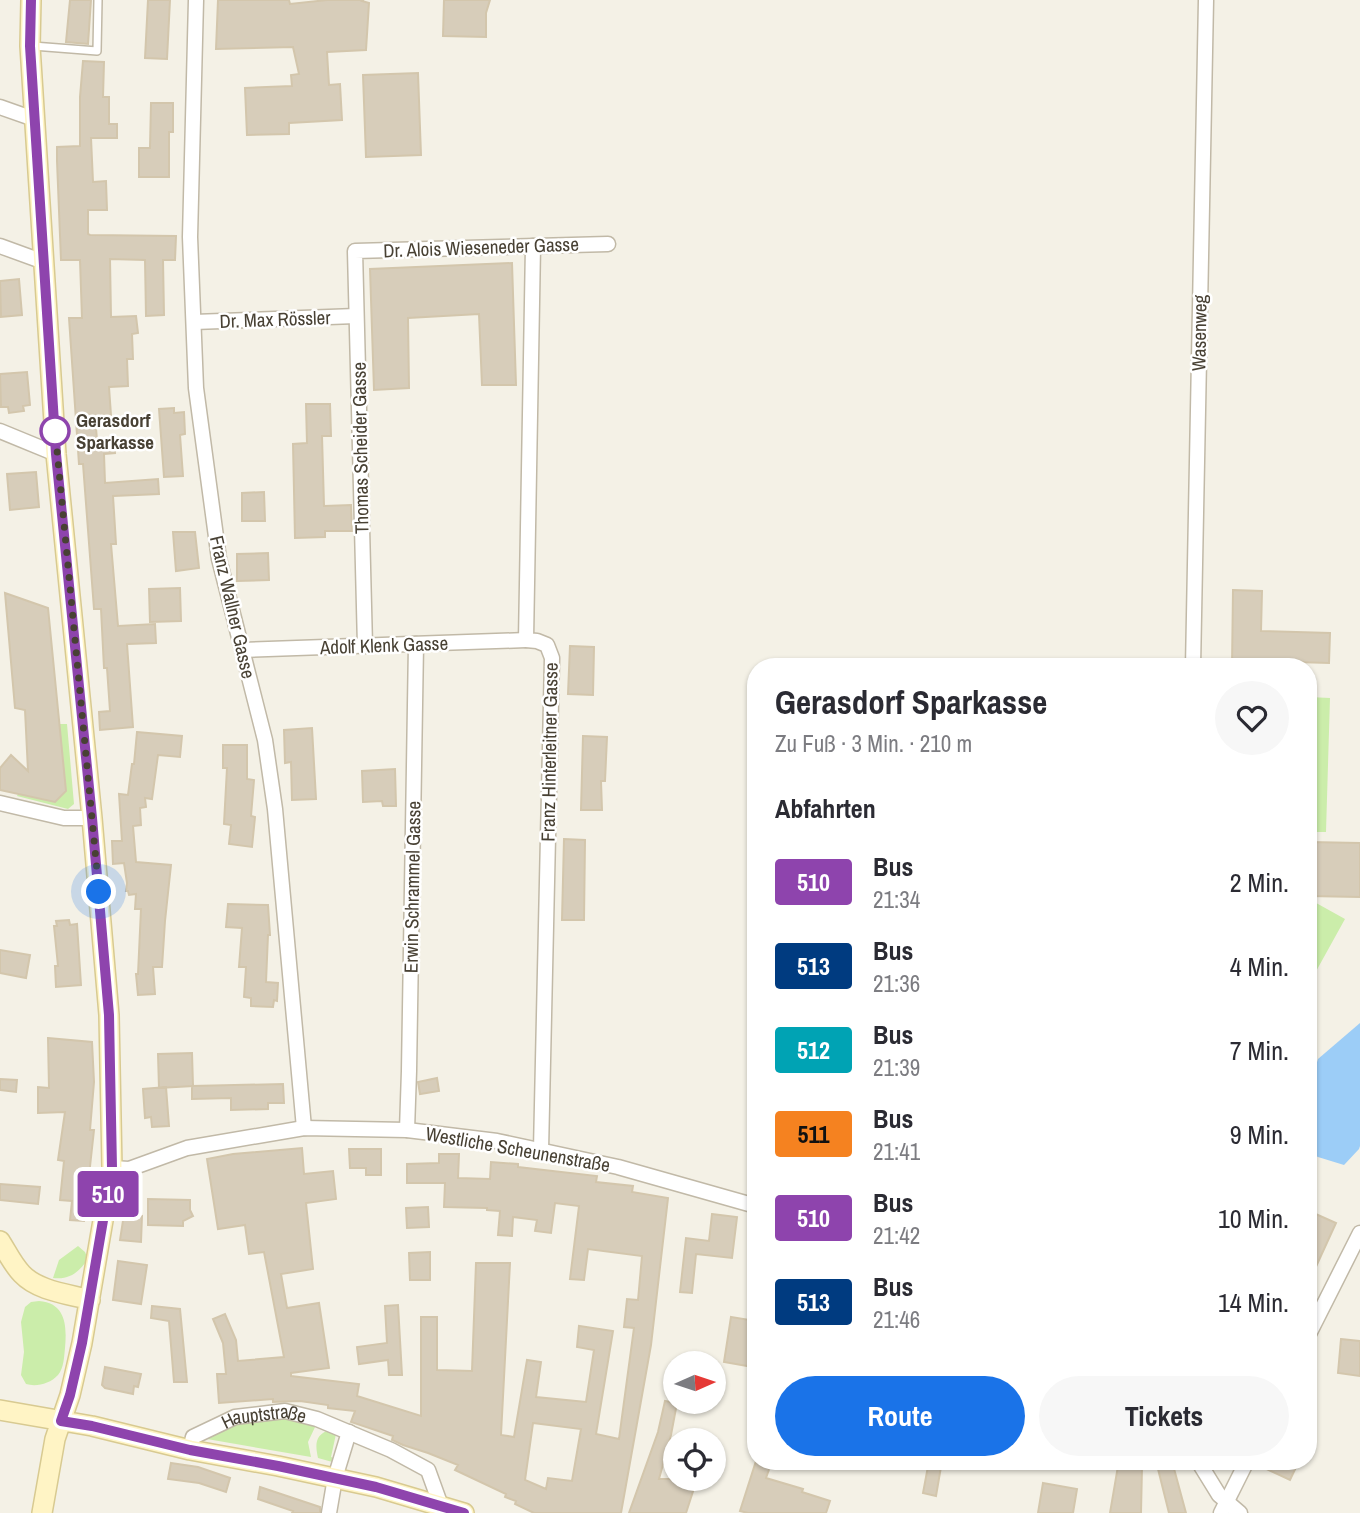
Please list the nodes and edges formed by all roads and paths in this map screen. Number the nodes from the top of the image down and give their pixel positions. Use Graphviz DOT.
graph roads {
  1 [pos="30,0"];
  2 [pos="98,0"];
  3 [pos="196,0"];
  4 [pos="1206,0"];
  5 [pos="30,46"];
  6 [pos="0,107"];
  7 [pos="34,119"];
  8 [pos="608,244"];
  9 [pos="0,246"];
  10 [pos="533,246"];
  11 [pos="355,251"];
  12 [pos="44,262"];
  13 [pos="356,316"];
  14 [pos="194,322"];
  15 [pos="0,431"];
  16 [pos="56,454"];
  17 [pos="526,640"];
  18 [pos="416,644"];
  19 [pos="365,646"];
  20 [pos="242,650"];
  21 [pos="1193,658"];
  22 [pos="0,803"];
  23 [pos="92,818"];
  24 [pos="304,1128"];
  25 [pos="407,1130"];
  26 [pos="541,1150"];
  27 [pos="112,1168"];
  28 [pos="747,1203"];
  29 [pos="1360,1233"];
  30 [pos="0,1241"];
  31 [pos="90,1300"];
  32 [pos="1317,1316"];
  33 [pos="0,1409"];
  34 [pos="61,1421"];
  35 [pos="349,1432"];
  36 [pos="190,1450"];
  37 [pos="1204,1470"];
  38 [pos="1243,1470"];
  39 [pos="335,1478"];
  40 [pos="441,1506"];
  41 [pos="1224,1508"];
  42 [pos="42,1513"];
  43 [pos="329,1513"];
  44 [pos="464,1513"];
  45 [pos="1240,1513"];
  1 -- 5 [label="main road"];
  2 -- 5 [label="lane"];
  3 -- 14 [label="street, Franz Wallner Gasse"];
  4 -- 21 [label="street, Wasenweg"];
  5 -- 7 [label="main road"];
  6 -- 7 [label="street"];
  7 -- 12 [label="main road"];
  8 -- 10 [label="street, Dr. Alois Wieseneder Gasse"];
  9 -- 12 [label="street"];
  10 -- 11 [label="street, Dr. Alois Wieseneder Gasse"];
  10 -- 17 [label="street, Franz Hinterleitner Gasse"];
  11 -- 13 [label="street, Thomas Scheider Gasse"];
  12 -- 16 [label="main road"];
  13 -- 14 [label="street, Dr. Max Rössler"];
  13 -- 19 [label="street, Thomas Scheider Gasse"];
  14 -- 20 [label="street, Franz Wallner Gasse"];
  15 -- 16 [label="street"];
  16 -- 23 [label="main road"];
  17 -- 18 [label="street, Adolf Klenk Gasse"];
  17 -- 26 [label="street, Franz Hinterleitner Gasse"];
  18 -- 19 [label="street, Adolf Klenk Gasse"];
  18 -- 25 [label="street, Erwin Schrammel Gasse"];
  19 -- 20 [label="street, Adolf Klenk Gasse"];
  20 -- 24 [label="street, Franz Wallner Gasse"];
  22 -- 23 [label="street"];
  23 -- 27 [label="main road"];
  24 -- 25 [label="street, Westliche Scheunenstraße"];
  24 -- 27 [label="street, Westliche Scheunenstraße"];
  25 -- 26 [label="street, Westliche Scheunenstraße"];
  26 -- 28 [label="street, Westliche Scheunenstraße"];
  27 -- 31 [label="main road"];
  29 -- 32 [label="street"];
  30 -- 31 [label="main road"];
  31 -- 34 [label="main road"];
  33 -- 34 [label="main road, Hauptstraße"];
  34 -- 36 [label="main road, Hauptstraße"];
  34 -- 42 [label="main road"];
  35 -- 36 [label="street, Hauptstraße"];
  35 -- 39 [label="street"];
  35 -- 40 [label="street, Hauptstraße"];
  36 -- 39 [label="main road, Hauptstraße"];
  37 -- 41 [label="street"];
  38 -- 41 [label="street"];
  39 -- 40 [label="main road, Hauptstraße"];
  39 -- 43 [label="street"];
  40 -- 44 [label="main road, Hauptstraße"];
  41 -- 45 [label="street"];
}
